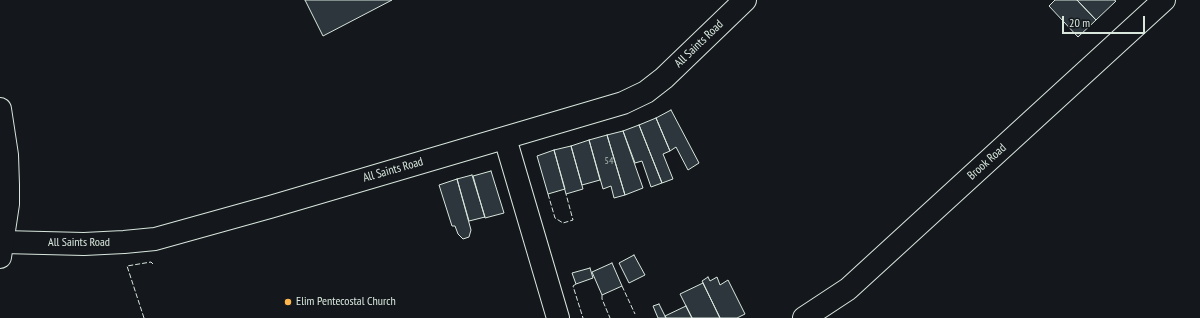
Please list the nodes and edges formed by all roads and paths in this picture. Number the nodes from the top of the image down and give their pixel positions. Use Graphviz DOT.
graph roads {
  1 [pos="744,0"];
  2 [pos="1164,0"];
  3 [pos="0,109"];
  4 [pos="2,136"];
  5 [pos="505,138"];
  6 [pos="2,249"];
  7 [pos="558,318"];
  8 [pos="804,318"];
  1 -- 5 [label="street, All Saints Road"];
  2 -- 8 [label="street, Brook Road"];
  3 -- 4 [label="street"];
  4 -- 6 [label="street"];
  5 -- 6 [label="street, All Saints Road"];
  5 -- 7 [label="street"];
}
